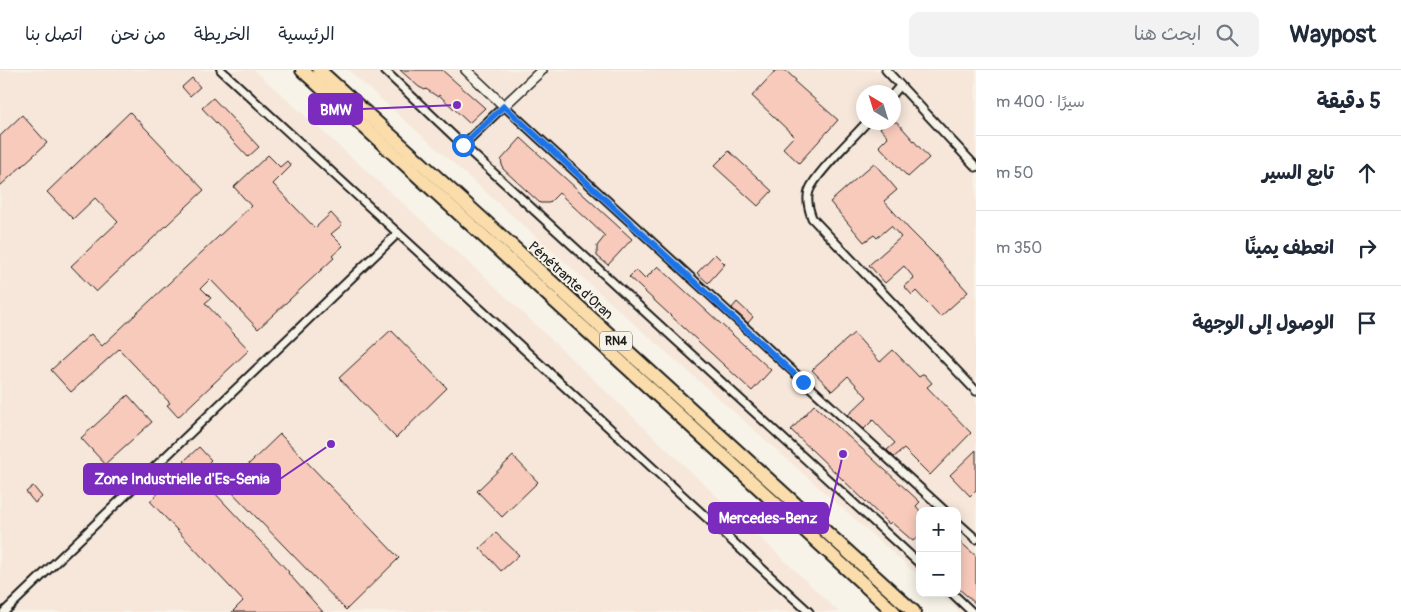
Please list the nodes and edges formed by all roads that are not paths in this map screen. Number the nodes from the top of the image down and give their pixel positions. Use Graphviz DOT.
graph roads {
  1 [pos="221,70"];
  2 [pos="302,70"];
  3 [pos="319,70"];
  4 [pos="384,70"];
  5 [pos="466,70"];
  6 [pos="542,70"];
  7 [pos="886,70"];
  8 [pos="899,85"];
  9 [pos="901,87"];
  10 [pos="504,106"];
  11 [pos="860,130"];
  12 [pos="463,145"];
  13 [pos="976,167"];
  14 [pos="398,233"];
  15 [pos="976,391"];
  16 [pos="941,507"];
  17 [pos="961,526"];
  18 [pos="976,539"];
  19 [pos="916,560"];
  20 [pos="956,597"];
  21 [pos="2,612"];
  22 [pos="809,612"];
  23 [pos="894,612"];
  24 [pos="914,612"];
  25 [pos="972,612"];
  1 -- 14 [label="street"];
  2 -- 23 [label="highway, Pénétrante d'Oran / RN4"];
  3 -- 24 [label="highway, Pénétrante d'Oran / RN4"];
  4 -- 12 [label="street"];
  5 -- 10 [label="street"];
  6 -- 10 [label="street"];
  7 -- 8 [label="street"];
  9 -- 13 [label="street"];
  10 -- 12 [label="street"];
  10 -- 16 [label="street"];
  11 -- 15 [label="street"];
  12 -- 19 [label="street"];
  14 -- 21 [label="street"];
  14 -- 22 [label="street"];
  17 -- 18 [label="street"];
  20 -- 25 [label="street"];
}
